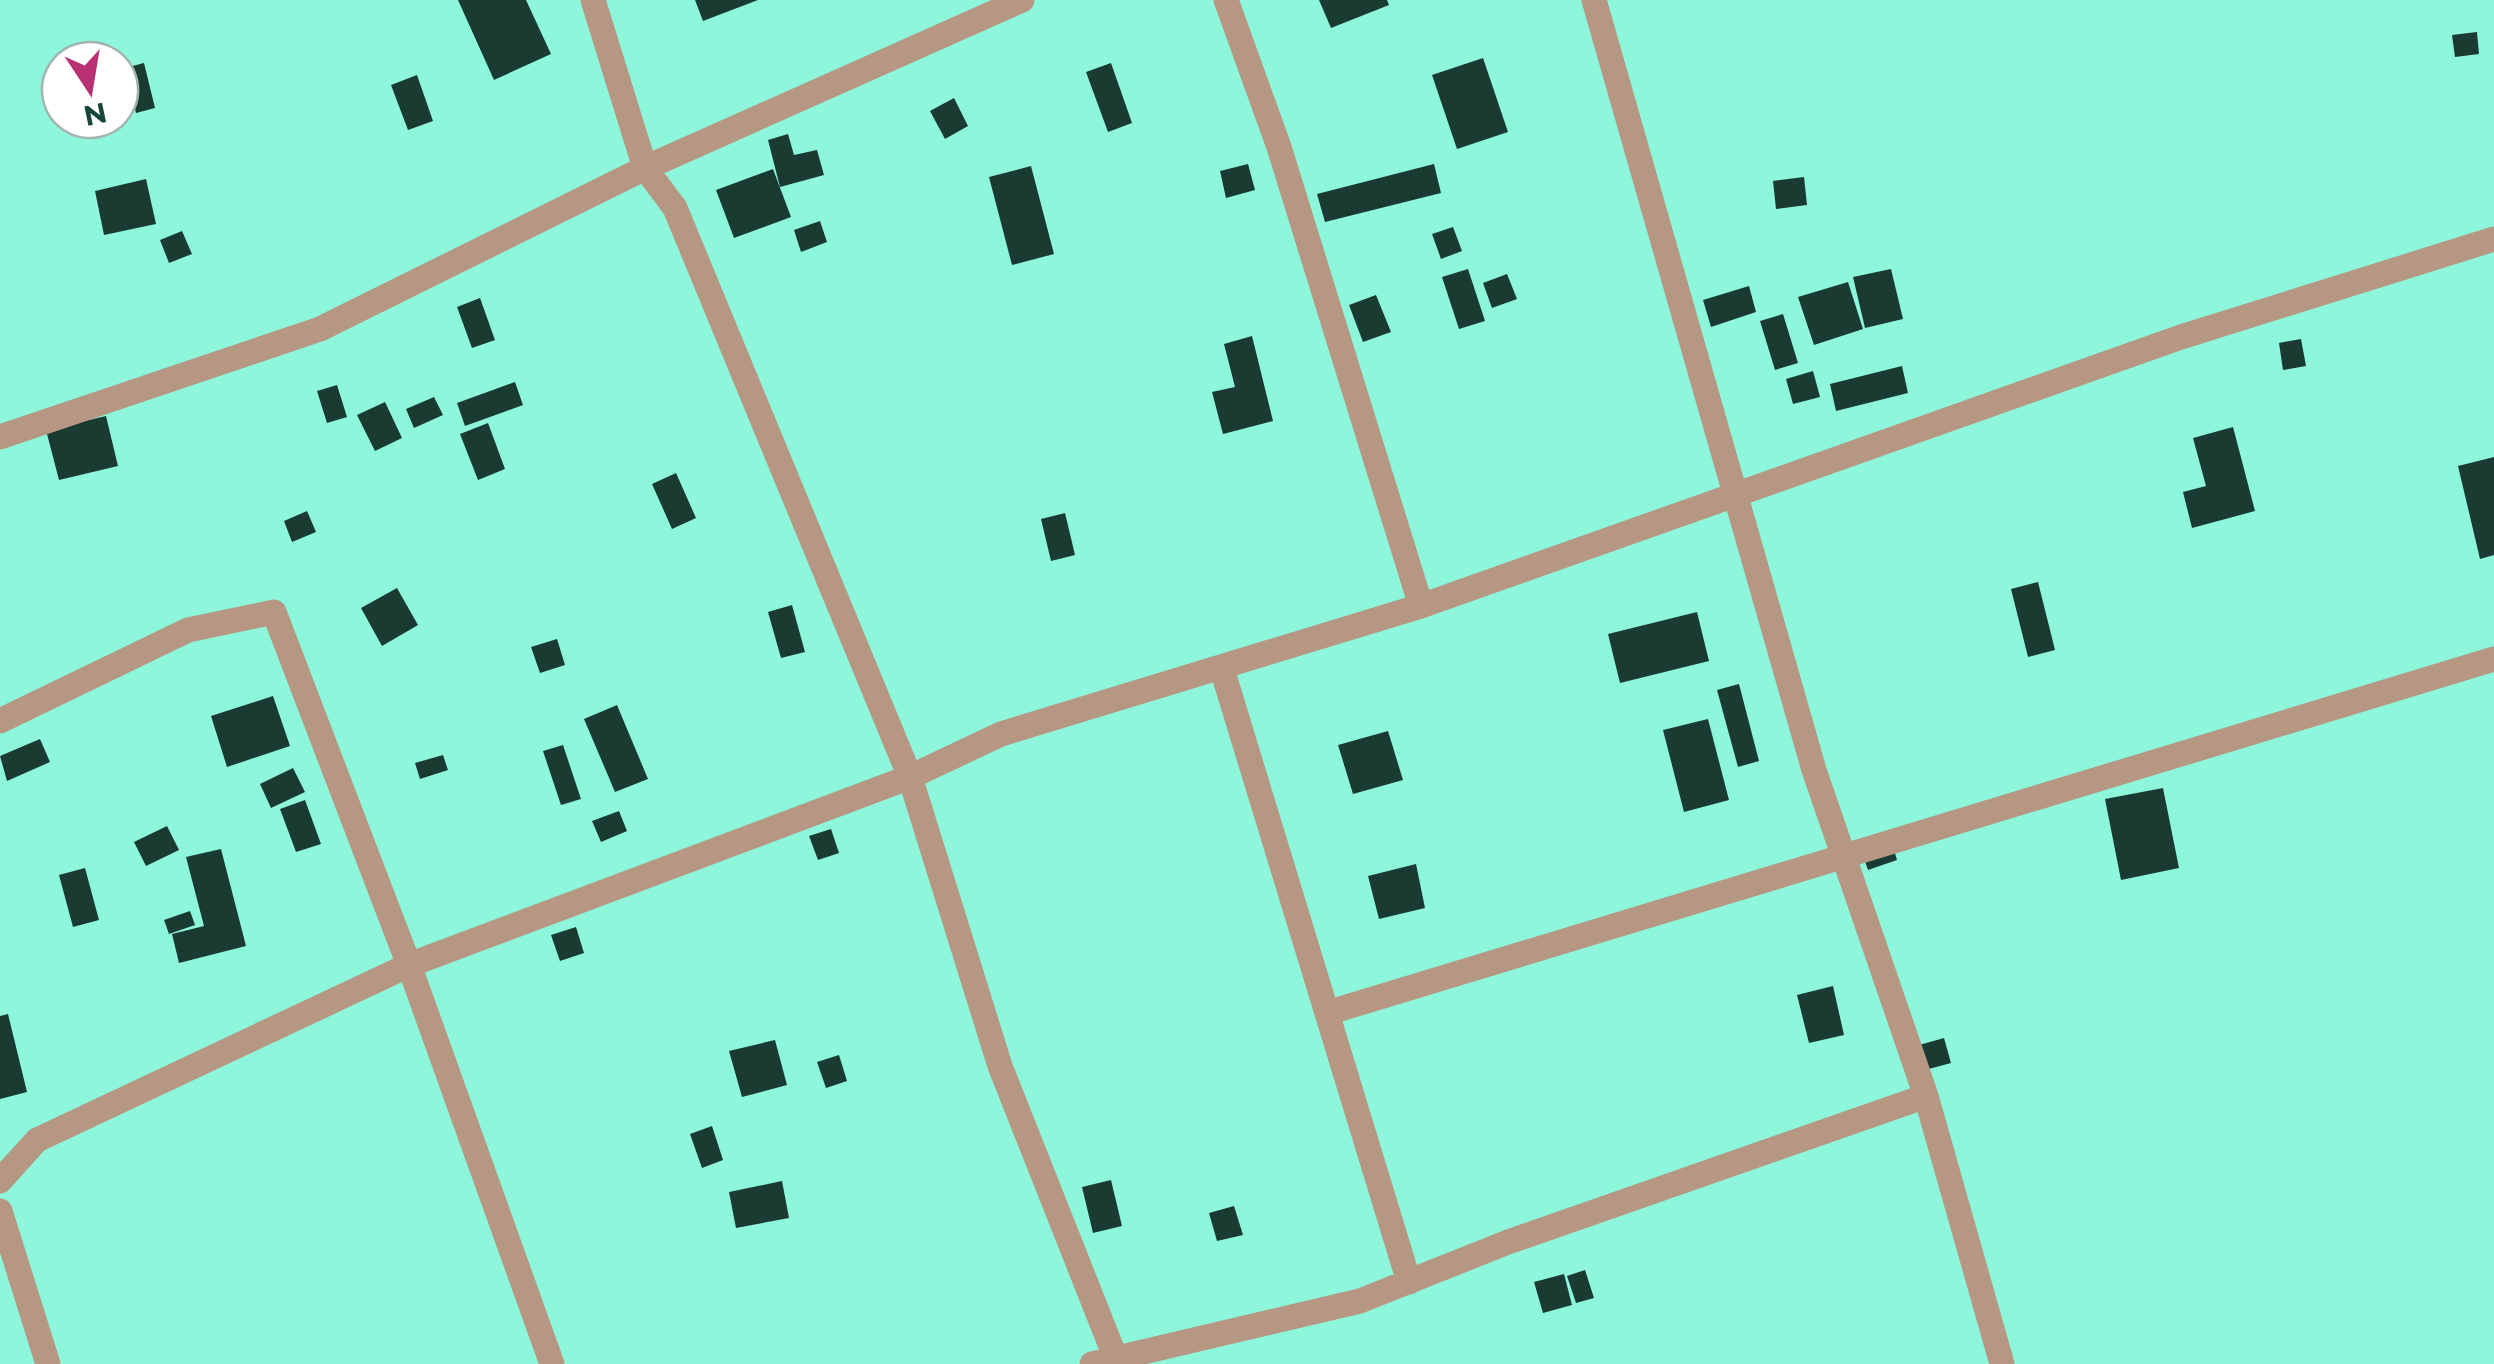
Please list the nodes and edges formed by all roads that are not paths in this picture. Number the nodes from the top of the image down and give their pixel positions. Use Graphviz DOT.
graph roads {
  1 [pos="593,0"];
  2 [pos="1022,0"];
  3 [pos="1226,0"];
  4 [pos="1594,0"];
  5 [pos="645,168"];
  6 [pos="2494,239"];
  7 [pos="1,431"];
  8 [pos="1734,493"];
  9 [pos="1421,606"];
  10 [pos="2494,659"];
  11 [pos="1222,669"];
  12 [pos="0,721"];
  13 [pos="910,778"];
  14 [pos="1844,856"];
  15 [pos="409,966"];
  16 [pos="1328,1012"];
  17 [pos="1926,1096"];
  18 [pos="0,1181"];
  19 [pos="0,1211"];
  20 [pos="1409,1282"];
  21 [pos="1108,1361"];
  22 [pos="48,1364"];
  23 [pos="552,1364"];
  24 [pos="2002,1364"];
  1 -- 5 [label="street"];
  2 -- 5 [label="street"];
  3 -- 9 [label="street"];
  4 -- 8 [label="street"];
  5 -- 7 [label="street"];
  5 -- 13 [label="street"];
  6 -- 8 [label="street"];
  8 -- 9 [label="street"];
  8 -- 14 [label="street"];
  9 -- 11 [label="street"];
  10 -- 14 [label="street"];
  11 -- 13 [label="street"];
  11 -- 16 [label="street"];
  12 -- 15 [label="street"];
  13 -- 15 [label="street"];
  13 -- 21 [label="street"];
  14 -- 16 [label="street"];
  14 -- 17 [label="street"];
  15 -- 18 [label="street"];
  15 -- 23 [label="street"];
  16 -- 20 [label="street"];
  17 -- 20 [label="street"];
  17 -- 24 [label="street"];
  19 -- 22 [label="street"];
  20 -- 21 [label="street"];
}
